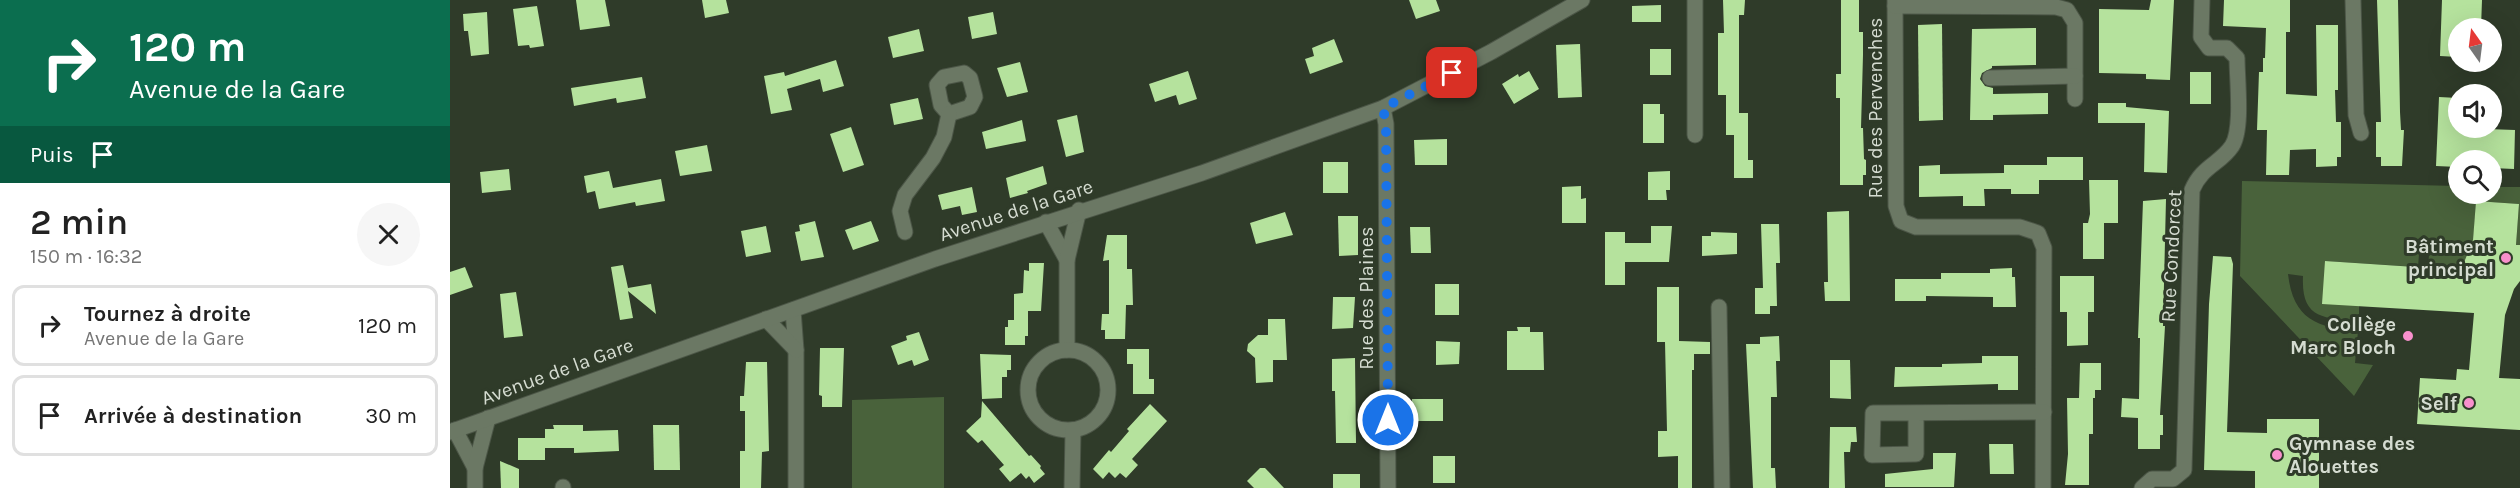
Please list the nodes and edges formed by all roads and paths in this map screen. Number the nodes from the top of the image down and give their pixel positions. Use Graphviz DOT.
graph roads {
  1 [pos="1582,0"];
  2 [pos="1695,0"];
  3 [pos="2202,0"];
  4 [pos="2353,0"];
  5 [pos="1895,3"];
  6 [pos="2075,76"];
  7 [pos="1990,78"];
  8 [pos="2075,99"];
  9 [pos="1383,108"];
  10 [pos="949,114"];
  11 [pos="2361,133"];
  12 [pos="1695,135"];
  13 [pos="1079,210"];
  14 [pos="1046,222"];
  15 [pos="905,232"];
  16 [pos="1067,260"];
  17 [pos="1719,307"];
  18 [pos="793,310"];
  19 [pos="766,319"];
  20 [pos="796,350"];
  21 [pos="1067,350"];
  22 [pos="2044,412"];
  23 [pos="1916,413"];
  24 [pos="488,418"];
  25 [pos="1073,430"];
  26 [pos="453,431"];
  27 [pos="475,468"];
  28 [pos="475,488"];
  29 [pos="796,488"];
  30 [pos="1072,488"];
  31 [pos="1388,488"];
  32 [pos="1722,488"];
  33 [pos="2043,488"];
  34 [pos="2142,488"];
  1 -- 9 [label="street, Avenue de la Gare"];
  2 -- 12 [label="street"];
  3 -- 34 [label="street, Rue Condorcet"];
  4 -- 11 [label="street"];
  5 -- 6 [label="street"];
  5 -- 22 [label="street, Rue des Pervenches"];
  6 -- 7 [label="street"];
  6 -- 8 [label="street"];
  9 -- 13 [label="street, Avenue de la Gare"];
  9 -- 31 [label="street, Rue des Plaines"];
  10 -- 15 [label="street"];
  13 -- 14 [label="street, Avenue de la Gare"];
  13 -- 16 [label="street"];
  14 -- 16 [label="street"];
  14 -- 18 [label="street, Avenue de la Gare"];
  16 -- 21 [label="street"];
  17 -- 32 [label="street"];
  18 -- 19 [label="street, Avenue de la Gare"];
  18 -- 20 [label="street"];
  19 -- 20 [label="street"];
  19 -- 24 [label="street, Avenue de la Gare"];
  20 -- 29 [label="street"];
  21 -- 25 [label="street"];
  21 -- 25 [label="street"];
  22 -- 23 [label="street"];
  22 -- 33 [label="street, Rue des Pervenches"];
  24 -- 26 [label="street, Avenue de la Gare"];
  24 -- 27 [label="street"];
  25 -- 30 [label="street"];
  26 -- 27 [label="street"];
  27 -- 28 [label="street"];
}
